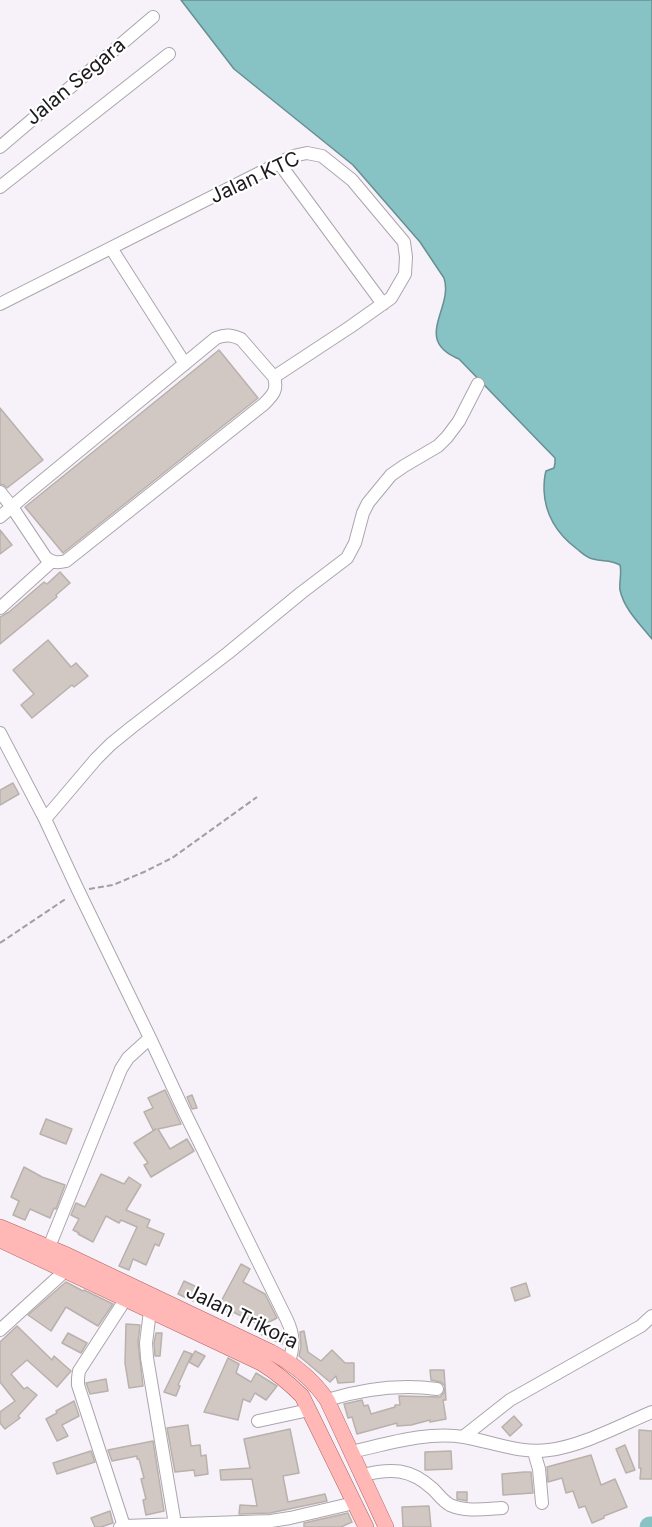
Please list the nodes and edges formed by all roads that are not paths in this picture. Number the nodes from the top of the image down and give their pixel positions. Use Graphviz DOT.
graph roads {
  1 [pos="153,17"];
  2 [pos="169,54"];
  3 [pos="1,145"];
  4 [pos="279,163"];
  5 [pos="0,187"];
  6 [pos="111,248"];
  7 [pos="0,304"];
  8 [pos="383,304"];
  9 [pos="185,364"];
  10 [pos="274,377"];
  11 [pos="478,384"];
  12 [pos="0,492"];
  13 [pos="12,507"];
  14 [pos="0,517"];
  15 [pos="51,562"];
  16 [pos="0,608"];
  17 [pos="0,733"];
  18 [pos="45,819"];
  19 [pos="150,1038"];
  20 [pos="0,1227"];
  21 [pos="0,1240"];
  22 [pos="49,1247"];
  23 [pos="65,1271"];
  24 [pos="136,1288"];
  25 [pos="125,1300"];
  26 [pos="151,1303"];
  27 [pos="652,1316"];
  28 [pos="0,1330"];
  29 [pos="289,1362"];
  30 [pos="437,1389"];
  31 [pos="327,1400"];
  32 [pos="309,1410"];
  33 [pos="652,1412"];
  34 [pos="258,1421"];
  35 [pos="463,1437"];
  36 [pos="351,1452"];
  37 [pos="534,1452"];
  38 [pos="362,1475"];
  39 [pos="354,1503"];
  40 [pos="542,1503"];
  41 [pos="502,1508"];
  42 [pos="175,1524"];
  43 [pos="122,1526"];
  44 [pos="366,1527"];
  45 [pos="386,1527"];
  1 -- 3 [label="street, Jalan Segara"];
  2 -- 5 [label="street"];
  4 -- 6 [label="street, Jalan KTC"];
  4 -- 8 [label="street"];
  4 -- 8 [label="street, Jalan KTC"];
  6 -- 7 [label="street, Jalan KTC"];
  6 -- 9 [label="street"];
  8 -- 10 [label="street, Jalan KTC"];
  9 -- 10 [label="street"];
  9 -- 13 [label="street"];
  10 -- 15 [label="street"];
  11 -- 18 [label="street"];
  12 -- 13 [label="street"];
  13 -- 14 [label="street"];
  13 -- 15 [label="street"];
  15 -- 16 [label="street"];
  17 -- 18 [label="street"];
  18 -- 19 [label="street"];
  19 -- 22 [label="street"];
  19 -- 29 [label="street"];
  20 -- 22 [label="main road, Jalan Trikora"];
  21 -- 23 [label="main road, Jalan Trikora"];
  22 -- 24 [label="main road, Jalan Trikora"];
  23 -- 25 [label="main road, Jalan Trikora"];
  23 -- 28 [label="street"];
  24 -- 25 [label="street"];
  24 -- 26 [label="main road, Jalan Trikora"];
  25 -- 26 [label="main road, Jalan Trikora"];
  25 -- 43 [label="street"];
  26 -- 29 [label="main road, Jalan Trikora"];
  26 -- 32 [label="main road, Jalan Trikora"];
  26 -- 42 [label="street"];
  27 -- 35 [label="street"];
  29 -- 31 [label="main road, Jalan Trikora"];
  30 -- 31 [label="street"];
  31 -- 36 [label="main road, Jalan Trikora"];
  32 -- 34 [label="street"];
  32 -- 39 [label="main road, Jalan Trikora"];
  33 -- 37 [label="street"];
  35 -- 36 [label="street"];
  35 -- 37 [label="street"];
  36 -- 38 [label="main road, Jalan Trikora"];
  37 -- 40 [label="street"];
  38 -- 41 [label="street"];
  38 -- 45 [label="main road, Jalan Trikora"];
  39 -- 42 [label="street"];
  39 -- 44 [label="main road, Jalan Trikora"];
  42 -- 43 [label="street"];
}
